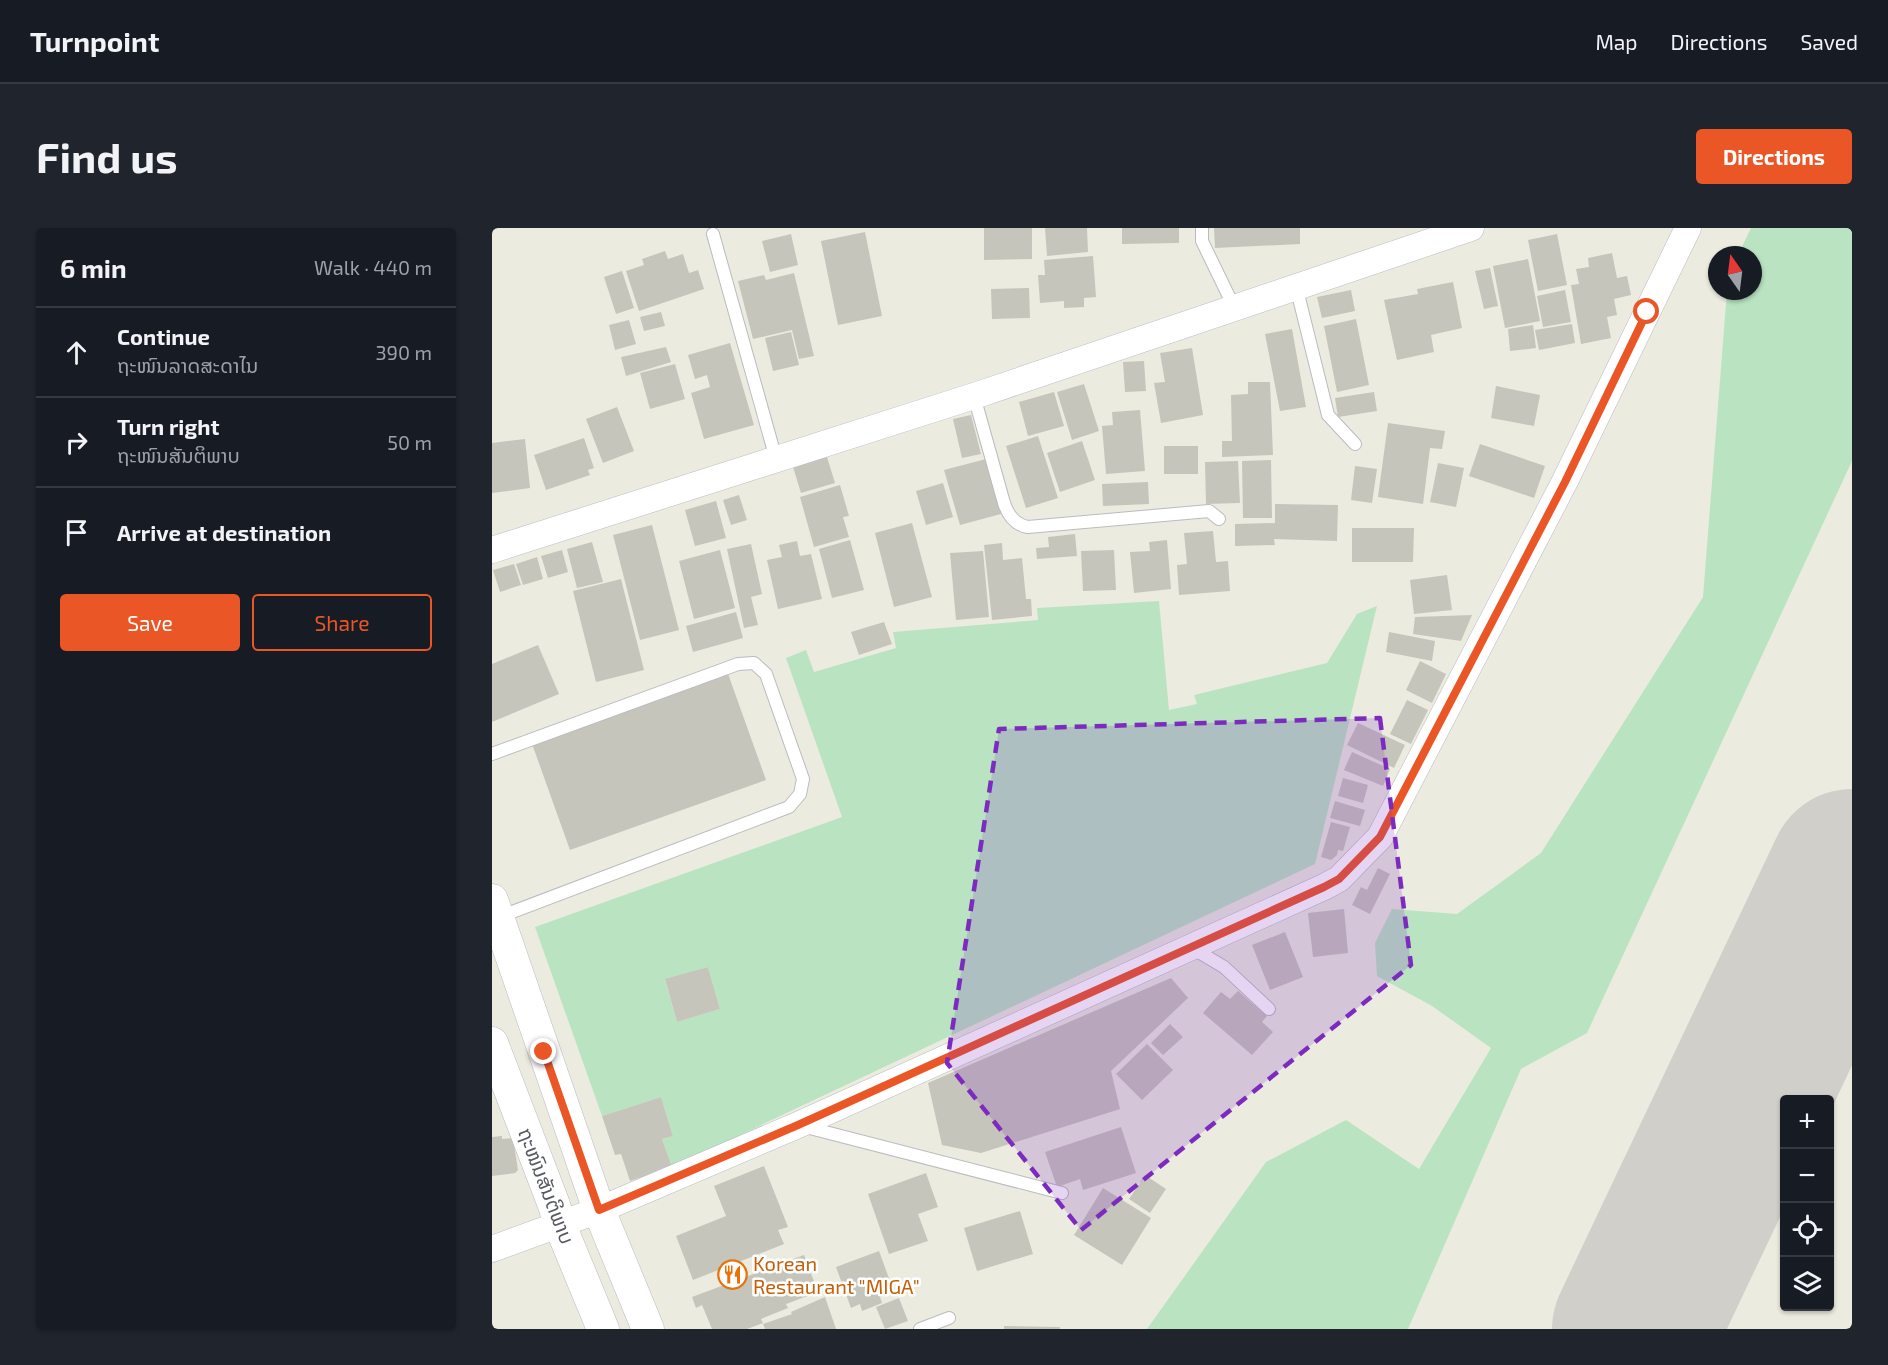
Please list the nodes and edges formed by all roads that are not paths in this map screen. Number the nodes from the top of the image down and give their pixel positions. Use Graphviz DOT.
graph roads {
  1 [pos="1202,228"];
  2 [pos="1471,228"];
  3 [pos="1688,228"];
  4 [pos="713,234"];
  5 [pos="1296,286"];
  6 [pos="1234,308"];
  7 [pos="974,396"];
  8 [pos="1355,444"];
  9 [pos="776,459"];
  10 [pos="1219,519"];
  11 [pos="492,550"];
  12 [pos="492,754"];
  13 [pos="495,909"];
  14 [pos="1191,948"];
  15 [pos="1269,1009"];
  16 [pos="492,1043"];
  17 [pos="798,1125"];
  18 [pos="1062,1193"];
  19 [pos="599,1210"];
  20 [pos="560,1225"];
  21 [pos="492,1249"];
  22 [pos="949,1318"];
  23 [pos="603,1329"];
  24 [pos="648,1329"];
  25 [pos="920,1329"];
  1 -- 6 [label="lane"];
  2 -- 5 [label="street"];
  3 -- 14 [label="street"];
  4 -- 9 [label="lane"];
  5 -- 6 [label="street"];
  5 -- 8 [label="lane"];
  6 -- 7 [label="street"];
  7 -- 9 [label="street"];
  7 -- 10 [label="lane"];
  9 -- 11 [label="street"];
  12 -- 13 [label="lane"];
  13 -- 19 [label="street, ຖະໜົນສັນຕິພາບ"];
  14 -- 15 [label="lane"];
  14 -- 17 [label="street"];
  16 -- 20 [label="street, ຖະໜົນສັນຕິພາບ"];
  17 -- 18 [label="lane"];
  17 -- 19 [label="street"];
  19 -- 20 [label="street"];
  19 -- 24 [label="street, ຖະໜົນສັນຕິພາບ"];
  20 -- 21 [label="street"];
  20 -- 23 [label="street, ຖະໜົນສັນຕິພາບ"];
  22 -- 25 [label="lane"];
}
